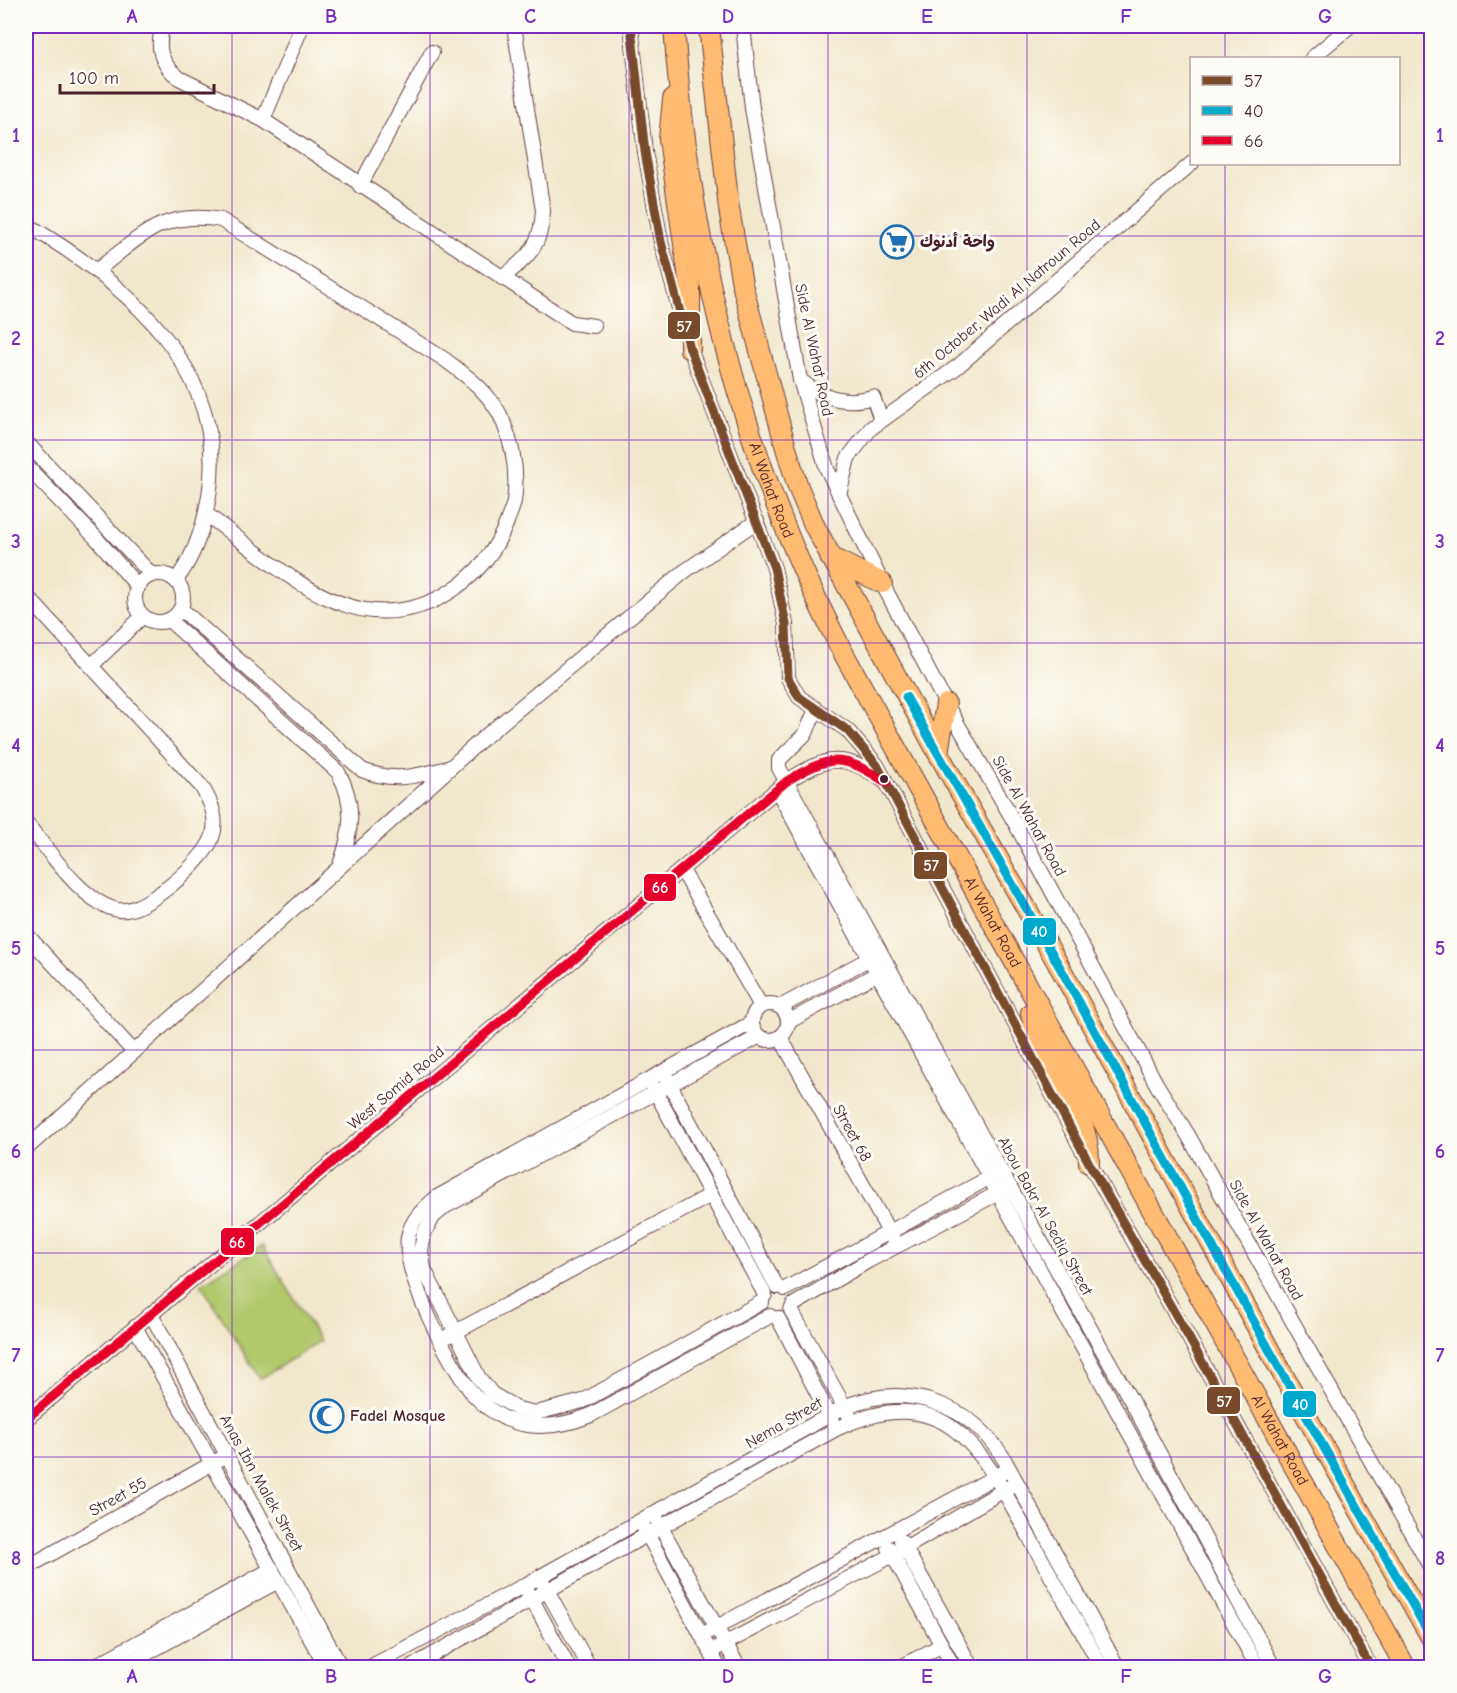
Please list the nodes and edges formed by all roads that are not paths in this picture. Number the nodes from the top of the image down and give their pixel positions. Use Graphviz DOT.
graph roads {
  1 [pos="163,26"];
  2 [pos="302,26"];
  3 [pos="514,26"];
  4 [pos="631,26"];
  5 [pos="674,26"];
  6 [pos="709,26"];
  7 [pos="743,26"];
  8 [pos="1350,26"];
  9 [pos="432,52"];
  10 [pos="1313,57"];
  11 [pos="678,78"];
  12 [pos="263,120"];
  13 [pos="1190,164"];
  14 [pos="360,186"];
  15 [pos="26,224"];
  16 [pos="96,271"];
  17 [pos="502,278"];
  18 [pos="594,326"];
  19 [pos="690,349"];
  20 [pos="800,380"];
  21 [pos="881,420"];
  22 [pos="26,442"];
  23 [pos="26,466"];
  24 [pos="839,495"];
  25 [pos="206,514"];
  26 [pos="757,521"];
  27 [pos="830,557"];
  28 [pos="152,575"];
  29 [pos="176,580"];
  30 [pos="882,584"];
  31 [pos="138,587"];
  32 [pos="26,595"];
  33 [pos="181,609"];
  34 [pos="143,616"];
  35 [pos="169,620"];
  36 [pos="91,666"];
  37 [pos="946,704"];
  38 [pos="816,709"];
  39 [pos="938,753"];
  40 [pos="449,768"];
  41 [pos="887,783"];
  42 [pos="782,786"];
  43 [pos="26,823"];
  44 [pos="339,868"];
  45 [pos="682,870"];
  46 [pos="26,934"];
  47 [pos="874,956"];
  48 [pos="882,971"];
  49 [pos="1028,990"];
  50 [pos="761,1006"];
  51 [pos="780,1007"];
  52 [pos="788,1022"];
  53 [pos="751,1023"];
  54 [pos="759,1037"];
  55 [pos="780,1037"];
  56 [pos="134,1052"];
  57 [pos="663,1072"];
  58 [pos="649,1080"];
  59 [pos="670,1085"];
  60 [pos="656,1092"];
  61 [pos="26,1149"];
  62 [pos="1089,1163"];
  63 [pos="1001,1171"];
  64 [pos="988,1179"];
  65 [pos="467,1187"];
  66 [pos="1010,1187"];
  67 [pos="997,1194"];
  68 [pos="711,1195"];
  69 [pos="889,1232"];
  70 [pos="897,1246"];
  71 [pos="421,1282"];
  72 [pos="781,1288"];
  73 [pos="764,1299"];
  74 [pos="792,1308"];
  75 [pos="151,1314"];
  76 [pos="774,1317"];
  77 [pos="135,1327"];
  78 [pos="455,1332"];
  79 [pos="442,1340"];
  80 [pos="844,1407"];
  81 [pos="829,1416"];
  82 [pos="26,1419"];
  83 [pos="853,1422"];
  84 [pos="836,1429"];
  85 [pos="227,1455"];
  86 [pos="213,1462"];
  87 [pos="1010,1469"];
  88 [pos="996,1477"];
  89 [pos="1017,1483"];
  90 [pos="1003,1490"];
  91 [pos="658,1520"];
  92 [pos="640,1522"];
  93 [pos="647,1534"];
  94 [pos="890,1535"];
  95 [pos="898,1551"];
  96 [pos="26,1568"];
  97 [pos="288,1568"];
  98 [pos="1431,1570"];
  99 [pos="275,1575"];
  100 [pos="540,1577"];
  101 [pos="525,1585"];
  102 [pos="548,1590"];
  103 [pos="532,1599"];
  104 [pos="716,1627"];
  105 [pos="702,1635"];
  106 [pos="1431,1639"];
  107 [pos="725,1643"];
  108 [pos="942,1645"];
  109 [pos="711,1651"];
  110 [pos="341,1667"];
  111 [pos="92,1668"];
  112 [pos="120,1668"];
  113 [pos="327,1668"];
  114 [pos="349,1668"];
  115 [pos="368,1668"];
  116 [pos="409,1668"];
  117 [pos="569,1668"];
  118 [pos="590,1668"];
  119 [pos="719,1668"];
  120 [pos="739,1668"];
  121 [pos="899,1668"];
  122 [pos="954,1668"];
  123 [pos="972,1668"];
  124 [pos="1102,1668"];
  125 [pos="1118,1668"];
  126 [pos="1257,1668"];
  127 [pos="1274,1668"];
  128 [pos="1371,1668"];
  129 [pos="1406,1668"];
  1 -- 12 [label="street"];
  2 -- 12 [label="street"];
  3 -- 17 [label="street"];
  4 -- 19 [label="street"];
  5 -- 11 [label="highway, Al Wahat Road"];
  6 -- 27 [label="highway, Al Wahat Road"];
  7 -- 20 [label="street, Side Al Wahat Road"];
  8 -- 10 [label="street"];
  9 -- 14 [label="street"];
  11 -- 19 [label="highway"];
  11 -- 49 [label="highway, Al Wahat Road"];
  12 -- 14 [label="street"];
  13 -- 21 [label="street, 6th October, Wadi Al Natroun Road"];
  14 -- 17 [label="street"];
  15 -- 16 [label="street"];
  16 -- 25 [label="street"];
  16 -- 25 [label="street"];
  17 -- 18 [label="street"];
  19 -- 26 [label="street"];
  20 -- 21 [label="street"];
  20 -- 24 [label="street, Side Al Wahat Road"];
  21 -- 24 [label="street, 6th October, Wadi Al Natroun Road"];
  22 -- 28 [label="street"];
  23 -- 31 [label="street"];
  24 -- 30 [label="street, Side Al Wahat Road"];
  25 -- 29 [label="street"];
  26 -- 38 [label="street"];
  26 -- 40 [label="street"];
  27 -- 30 [label="highway"];
  27 -- 39 [label="highway, Al Wahat Road"];
  28 -- 29 [label="street"];
  28 -- 31 [label="street"];
  29 -- 33 [label="street"];
  30 -- 37 [label="street, Side Al Wahat Road"];
  31 -- 34 [label="street"];
  32 -- 36 [label="street"];
  33 -- 35 [label="street"];
  33 -- 40 [label="street"];
  34 -- 35 [label="street"];
  34 -- 36 [label="street"];
  35 -- 44 [label="street"];
  36 -- 43 [label="street"];
  37 -- 39 [label="highway"];
  37 -- 98 [label="street, Side Al Wahat Road"];
  38 -- 41 [label="street"];
  38 -- 42 [label="street"];
  39 -- 106 [label="highway, Al Wahat Road"];
  40 -- 44 [label="street"];
  41 -- 42 [label="street, West Somid Road"];
  41 -- 62 [label="street"];
  42 -- 45 [label="street, West Somid Road"];
  42 -- 47 [label="street, Abou Bakr Al Sediq Street"];
  44 -- 56 [label="street"];
  45 -- 50 [label="street"];
  45 -- 75 [label="street, West Somid Road"];
  46 -- 56 [label="street"];
  47 -- 48 [label="street, Abou Bakr Al Sediq Street"];
  47 -- 51 [label="street"];
  48 -- 52 [label="street"];
  48 -- 63 [label="street, Abou Bakr Al Sediq Street"];
  48 -- 64 [label="street, Abou Bakr Al Sediq Street"];
  49 -- 62 [label="highway"];
  49 -- 129 [label="highway, Al Wahat Road"];
  50 -- 51 [label="street"];
  50 -- 53 [label="street"];
  51 -- 52 [label="street"];
  52 -- 55 [label="street"];
  53 -- 54 [label="street"];
  53 -- 57 [label="street"];
  54 -- 55 [label="street"];
  54 -- 59 [label="street"];
  55 -- 69 [label="street, Street 68"];
  56 -- 61 [label="street"];
  57 -- 58 [label="street"];
  57 -- 59 [label="street"];
  58 -- 60 [label="street"];
  58 -- 65 [label="street"];
  59 -- 60 [label="street"];
  59 -- 72 [label="street"];
  60 -- 65 [label="street"];
  60 -- 68 [label="street"];
  62 -- 128 [label="street"];
  63 -- 64 [label="street"];
  63 -- 66 [label="street, Abou Bakr Al Sediq Street"];
  64 -- 67 [label="street, Abou Bakr Al Sediq Street"];
  64 -- 69 [label="street"];
  65 -- 71 [label="street"];
  66 -- 67 [label="street"];
  66 -- 127 [label="street, Abou Bakr Al Sediq Street"];
  67 -- 70 [label="street"];
  67 -- 126 [label="street, Abou Bakr Al Sediq Street"];
  68 -- 73 [label="street"];
  68 -- 78 [label="street"];
  69 -- 70 [label="street, Street 68"];
  69 -- 72 [label="street"];
  70 -- 74 [label="street"];
  71 -- 78 [label="street"];
  71 -- 79 [label="street"];
  72 -- 73 [label="street"];
  72 -- 74 [label="street"];
  73 -- 76 [label="street"];
  73 -- 78 [label="street"];
  74 -- 76 [label="street"];
  74 -- 80 [label="street"];
  75 -- 77 [label="street, West Somid Road"];
  75 -- 85 [label="street, Anas Ibn Malek Street"];
  76 -- 79 [label="street"];
  76 -- 81 [label="street"];
  77 -- 82 [label="street, West Somid Road"];
  77 -- 86 [label="street, Anas Ibn Malek Street"];
  78 -- 79 [label="street"];
  80 -- 81 [label="street, Nema Street"];
  80 -- 83 [label="street"];
  80 -- 87 [label="street, Nema Street"];
  81 -- 84 [label="street"];
  81 -- 91 [label="street, Nema Street"];
  83 -- 84 [label="street, Nema Street"];
  83 -- 88 [label="street, Nema Street"];
  84 -- 91 [label="street, Nema Street"];
  85 -- 86 [label="street, Street 55"];
  85 -- 97 [label="street, Anas Ibn Malek Street"];
  86 -- 96 [label="street, Street 55"];
  86 -- 99 [label="street, Anas Ibn Malek Street"];
  87 -- 88 [label="street"];
  87 -- 89 [label="street, Nema Street"];
  88 -- 90 [label="street, Nema Street"];
  88 -- 94 [label="street"];
  89 -- 90 [label="street"];
  89 -- 125 [label="street, Nema Street"];
  90 -- 95 [label="street"];
  90 -- 124 [label="street, Nema Street"];
  91 -- 92 [label="street, Nema Street"];
  91 -- 93 [label="street, Nema Street"];
  91 -- 104 [label="street"];
  92 -- 93 [label="street"];
  92 -- 100 [label="street, Nema Street"];
  93 -- 102 [label="street, Nema Street"];
  93 -- 105 [label="street"];
  94 -- 95 [label="street"];
  94 -- 104 [label="street"];
  95 -- 107 [label="street"];
  95 -- 108 [label="street"];
  95 -- 123 [label="street"];
  97 -- 99 [label="street"];
  97 -- 110 [label="street, Anas Ibn Malek Street"];
  99 -- 111 [label="street"];
  99 -- 112 [label="street"];
  99 -- 113 [label="street, Anas Ibn Malek Street"];
  100 -- 101 [label="street, Nema Street"];
  100 -- 102 [label="street"];
  101 -- 103 [label="street"];
  101 -- 115 [label="street, Nema Street"];
  102 -- 103 [label="street, Nema Street"];
  102 -- 118 [label="street"];
  103 -- 116 [label="street, Nema Street"];
  103 -- 117 [label="street"];
  104 -- 105 [label="street"];
  104 -- 107 [label="street"];
  105 -- 109 [label="street"];
  107 -- 109 [label="street"];
  107 -- 120 [label="street"];
  108 -- 121 [label="street"];
  108 -- 122 [label="street"];
  109 -- 119 [label="street"];
  110 -- 114 [label="street"];
}
